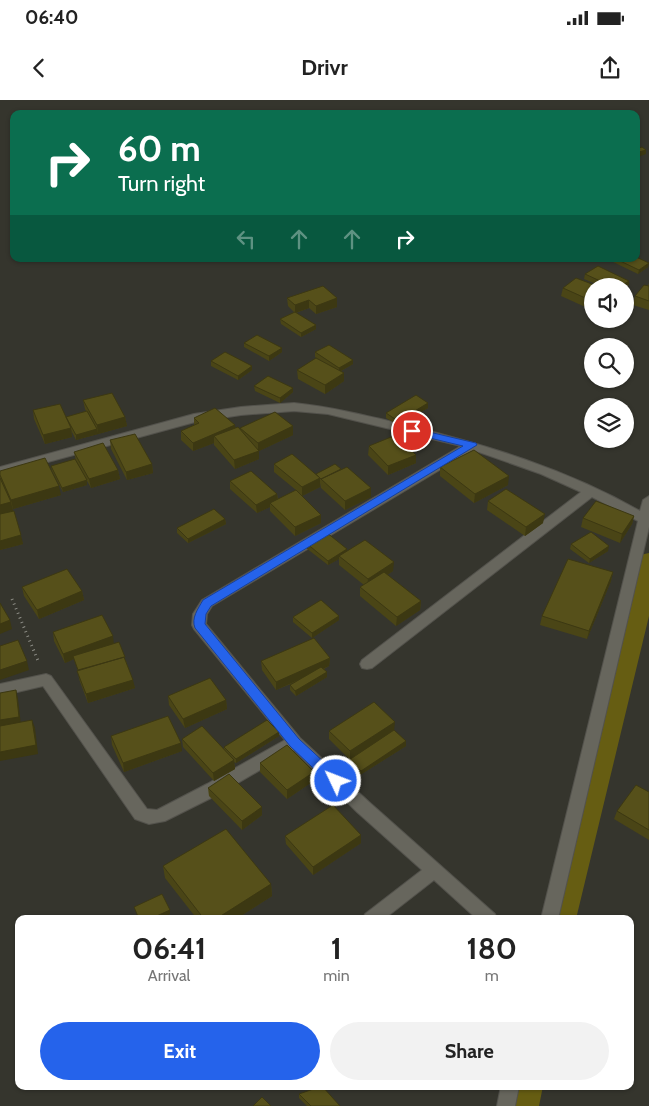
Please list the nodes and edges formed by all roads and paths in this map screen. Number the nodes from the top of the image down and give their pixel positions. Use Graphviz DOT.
graph roads {
  1 [pos="472,445"];
  2 [pos="0,471"];
  3 [pos="591,491"];
  4 [pos="649,500"];
  5 [pos="644,518"];
  6 [pos="12,599"];
  7 [pos="367,664"];
  8 [pos="46,680"];
  9 [pos="0,690"];
  10 [pos="295,742"];
  11 [pos="434,870"];
  12 [pos="376,915"];
  13 [pos="485,915"];
  14 [pos="549,915"];
  15 [pos="509,1090"];
  16 [pos="506,1106"];
  1 -- 2 [label="street"];
  1 -- 3 [label="street"];
  1 -- 10 [label="street"];
  3 -- 5 [label="street"];
  3 -- 7 [label="street"];
  4 -- 5 [label="street"];
  5 -- 14 [label="street"];
  6 -- 8 [label="path"];
  8 -- 9 [label="street"];
  8 -- 10 [label="street"];
  10 -- 11 [label="street"];
  11 -- 12 [label="street"];
  11 -- 13 [label="street"];
  15 -- 16 [label="street"];
}
